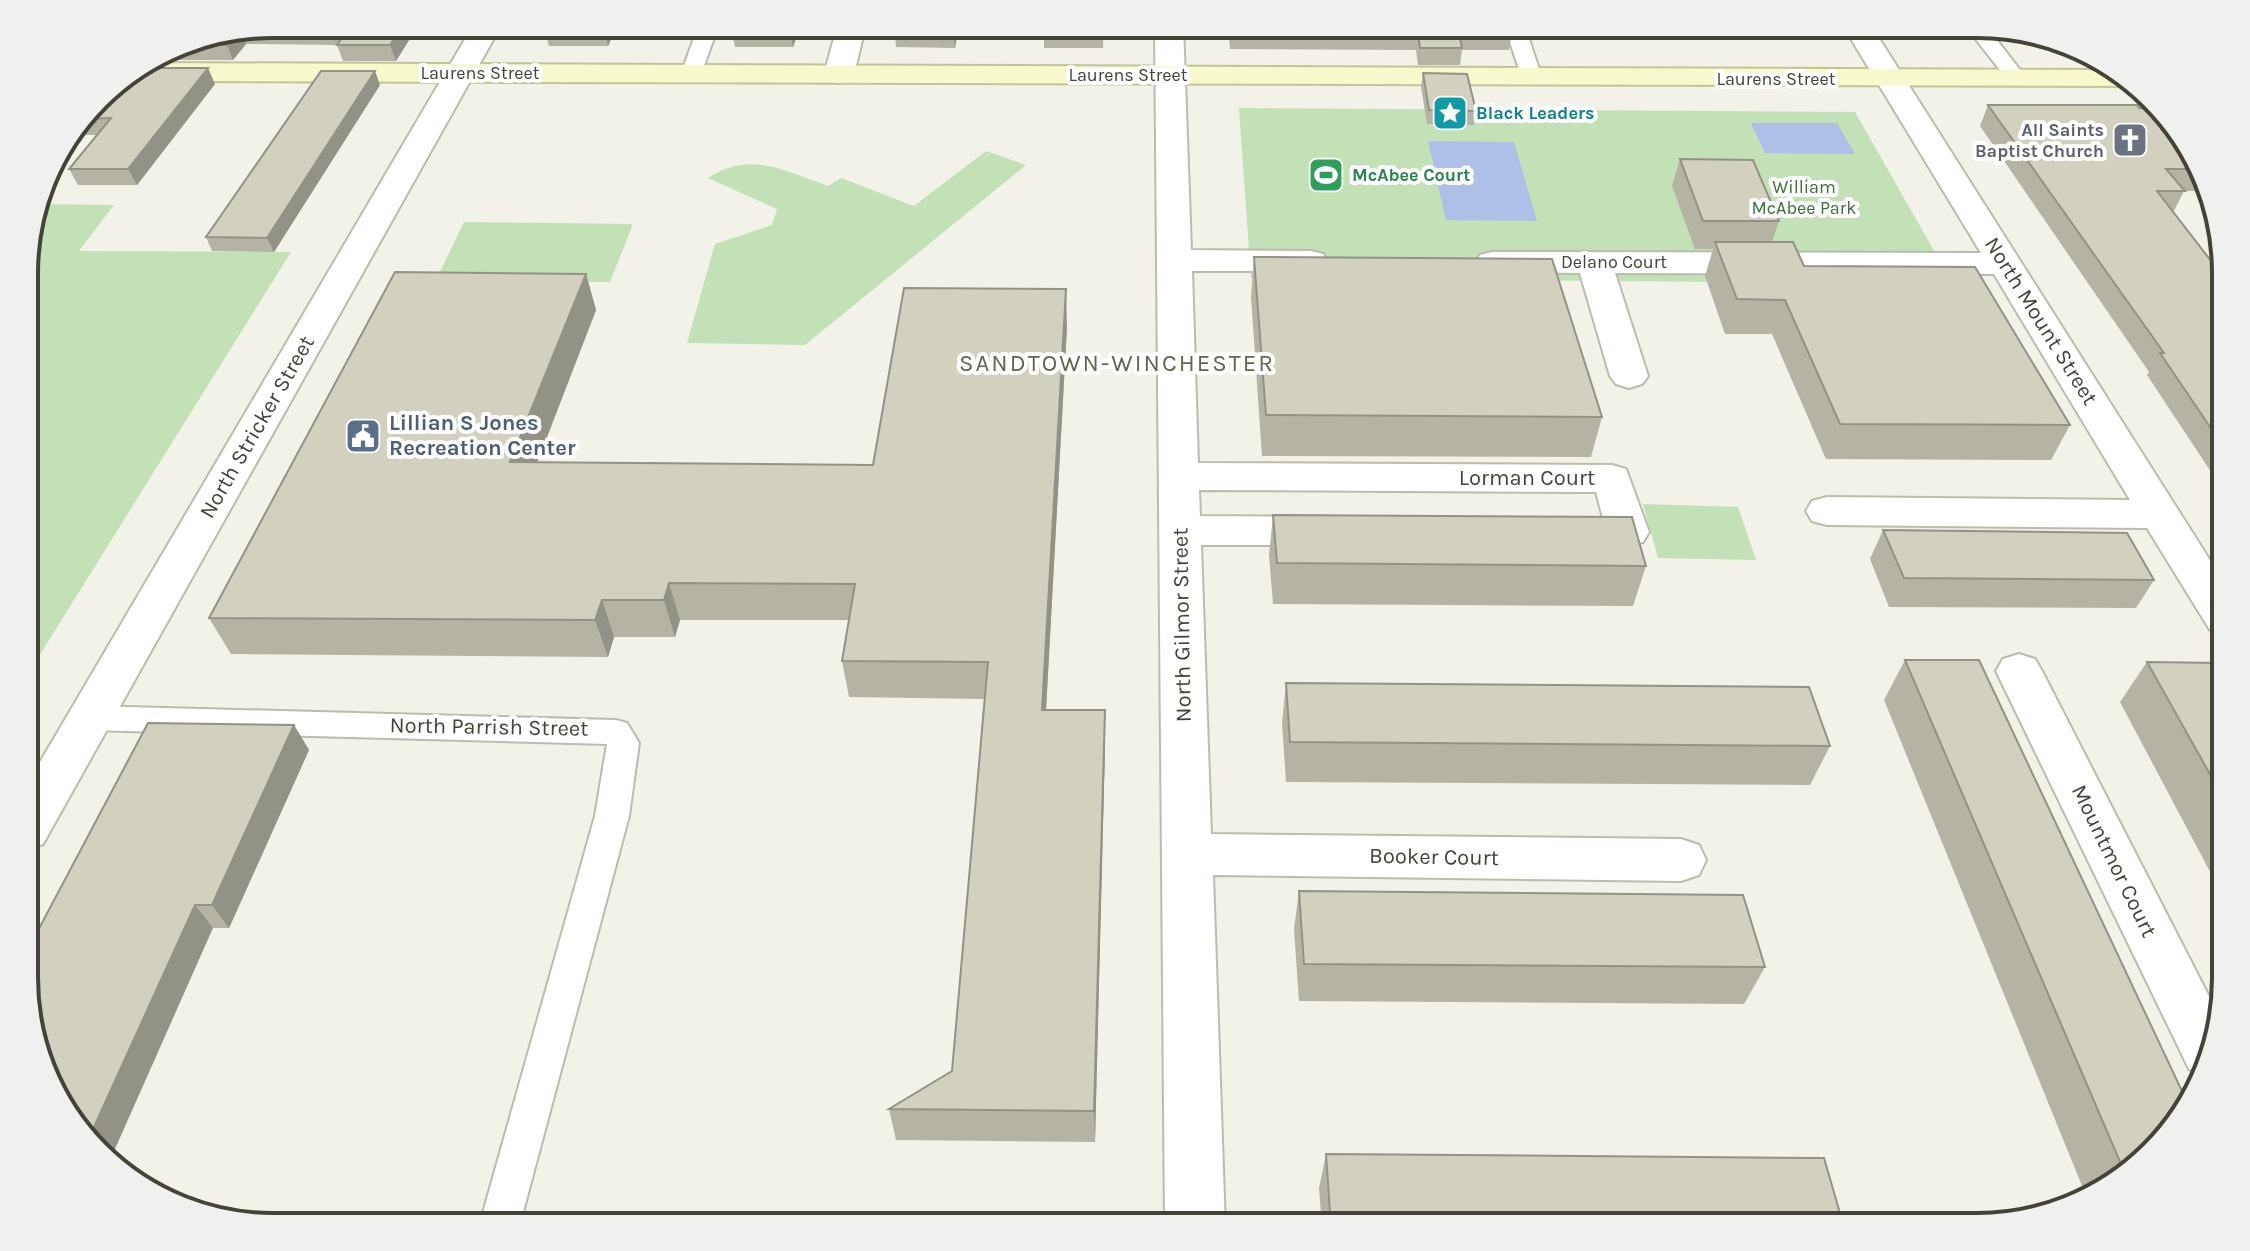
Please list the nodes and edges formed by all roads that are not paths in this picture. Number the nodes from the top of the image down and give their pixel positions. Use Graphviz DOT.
graph roads {
  1 [pos="1169,38"];
  2 [pos="1519,38"];
  3 [pos="1865,38"];
  4 [pos="480,39"];
  5 [pos="704,39"];
  6 [pos="848,39"];
  7 [pos="1985,39"];
  8 [pos="151,72"];
  9 [pos="460,73"];
  10 [pos="691,74"];
  11 [pos="839,74"];
  12 [pos="1170,75"];
  13 [pos="1532,78"];
  14 [pos="1890,79"];
  15 [pos="2017,79"];
  16 [pos="2108,79"];
  17 [pos="1174,260"];
  18 [pos="1339,261"];
  19 [pos="1467,261"];
  20 [pos="1594,262"];
  21 [pos="2005,264"];
  22 [pos="1629,376"];
  23 [pos="1179,476"];
  24 [pos="1827,511"];
  25 [pos="2160,514"];
  26 [pos="1180,530"];
  27 [pos="1365,531"];
  28 [pos="1551,532"];
  29 [pos="2211,580"];
  30 [pos="2019,671"];
  31 [pos="90,718"];
  32 [pos="38,809"];
  33 [pos="1187,854"];
  34 [pos="1681,860"];
  35 [pos="2203,1041"];
  36 [pos="1195,1212"];
  37 [pos="503,1213"];
  1 -- 12 [label="street, North Gilmor Street"];
  2 -- 13 [label="lane"];
  3 -- 14 [label="street, North Mount Street"];
  4 -- 9 [label="street, North Stricker Street"];
  5 -- 10 [label="lane"];
  6 -- 11 [label="street"];
  7 -- 15 [label="lane"];
  8 -- 9 [label="street, Laurens Street"];
  9 -- 10 [label="street, Laurens Street"];
  9 -- 31 [label="street, North Stricker Street"];
  10 -- 11 [label="street, Laurens Street"];
  11 -- 12 [label="street, Laurens Street"];
  12 -- 13 [label="street, Laurens Street"];
  12 -- 17 [label="street, North Gilmor Street"];
  13 -- 14 [label="street, Laurens Street"];
  14 -- 15 [label="street, Laurens Street"];
  14 -- 21 [label="street, North Mount Street"];
  15 -- 16 [label="street, Laurens Street"];
  17 -- 18 [label="street"];
  17 -- 23 [label="street, North Gilmor Street"];
  19 -- 20 [label="street, Delano Court"];
  20 -- 21 [label="street, Delano Court"];
  20 -- 22 [label="street"];
  21 -- 25 [label="street, North Mount Street"];
  23 -- 26 [label="street, North Gilmor Street"];
  23 -- 28 [label="street, Lorman Court"];
  24 -- 25 [label="street"];
  25 -- 29 [label="street, North Mount Street"];
  26 -- 27 [label="street"];
  26 -- 33 [label="street, North Gilmor Street"];
  30 -- 35 [label="street, Mountmor Court"];
  31 -- 32 [label="street, North Stricker Street"];
  31 -- 37 [label="lane, North Parrish Street"];
  33 -- 34 [label="street, Booker Court"];
  33 -- 36 [label="street, North Gilmor Street"];
}
